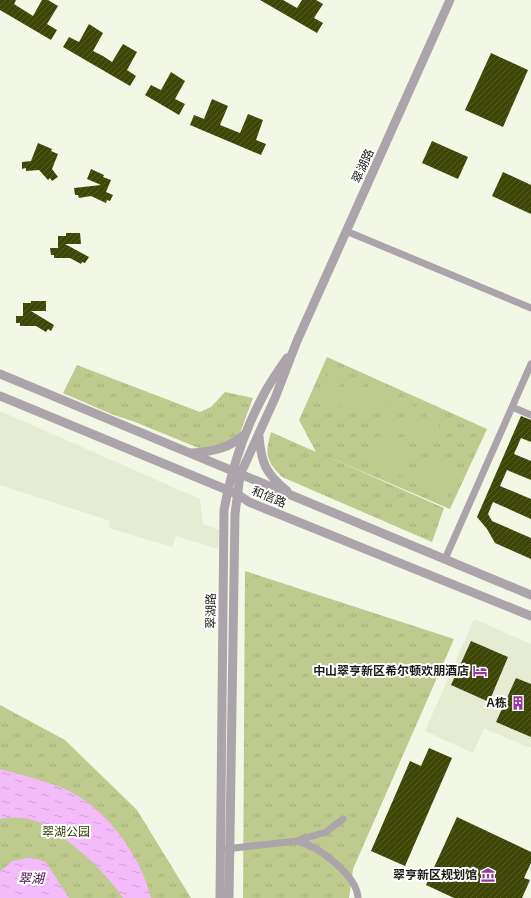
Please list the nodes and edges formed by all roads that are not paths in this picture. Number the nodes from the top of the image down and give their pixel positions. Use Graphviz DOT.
graph roads {
  1 [pos="450,0"];
  2 [pos="346,230"];
  3 [pos="531,308"];
  4 [pos="297,341"];
  5 [pos="531,364"];
  6 [pos="0,374"];
  7 [pos="0,396"];
  8 [pos="512,407"];
  9 [pos="531,415"];
  10 [pos="249,430"];
  11 [pos="259,434"];
  12 [pos="185,453"];
  13 [pos="236,474"];
  14 [pos="227,491"];
  15 [pos="237,494"];
  16 [pos="294,497"];
  17 [pos="445,559"];
  18 [pos="531,595"];
  19 [pos="531,616"];
  20 [pos="343,819"];
  21 [pos="297,841"];
  22 [pos="225,849"];
  23 [pos="220,898"];
  24 [pos="229,898"];
  25 [pos="358,898"];
  1 -- 2 [label="street, 翠湖路"];
  2 -- 3 [label="street"];
  2 -- 4 [label="street, 翠湖路"];
  4 -- 10 [label="street, 翠湖路"];
  4 -- 11 [label="street, 翠湖路"];
  5 -- 8 [label="street"];
  6 -- 12 [label="street, 和信路"];
  7 -- 14 [label="street, 和信路"];
  8 -- 9 [label="street"];
  8 -- 17 [label="street"];
  10 -- 12 [label="street"];
  10 -- 13 [label="street, 翠湖路"];
  11 -- 13 [label="street, 翠湖路"];
  11 -- 16 [label="street"];
  12 -- 13 [label="street, 和信路"];
  13 -- 14 [label="street, 翠湖路"];
  13 -- 15 [label="street, 翠湖路"];
  13 -- 16 [label="street, 和信路"];
  14 -- 15 [label="street, 和信路"];
  14 -- 22 [label="street, 翠湖路"];
  15 -- 19 [label="street, 和信路"];
  15 -- 22 [label="street, 翠湖路"];
  16 -- 17 [label="street, 和信路"];
  17 -- 18 [label="street, 和信路"];
  20 -- 21 [label="street"];
  21 -- 22 [label="street"];
  21 -- 25 [label="street"];
  22 -- 23 [label="street, 翠湖路"];
  22 -- 24 [label="street, 翠湖路"];
}
